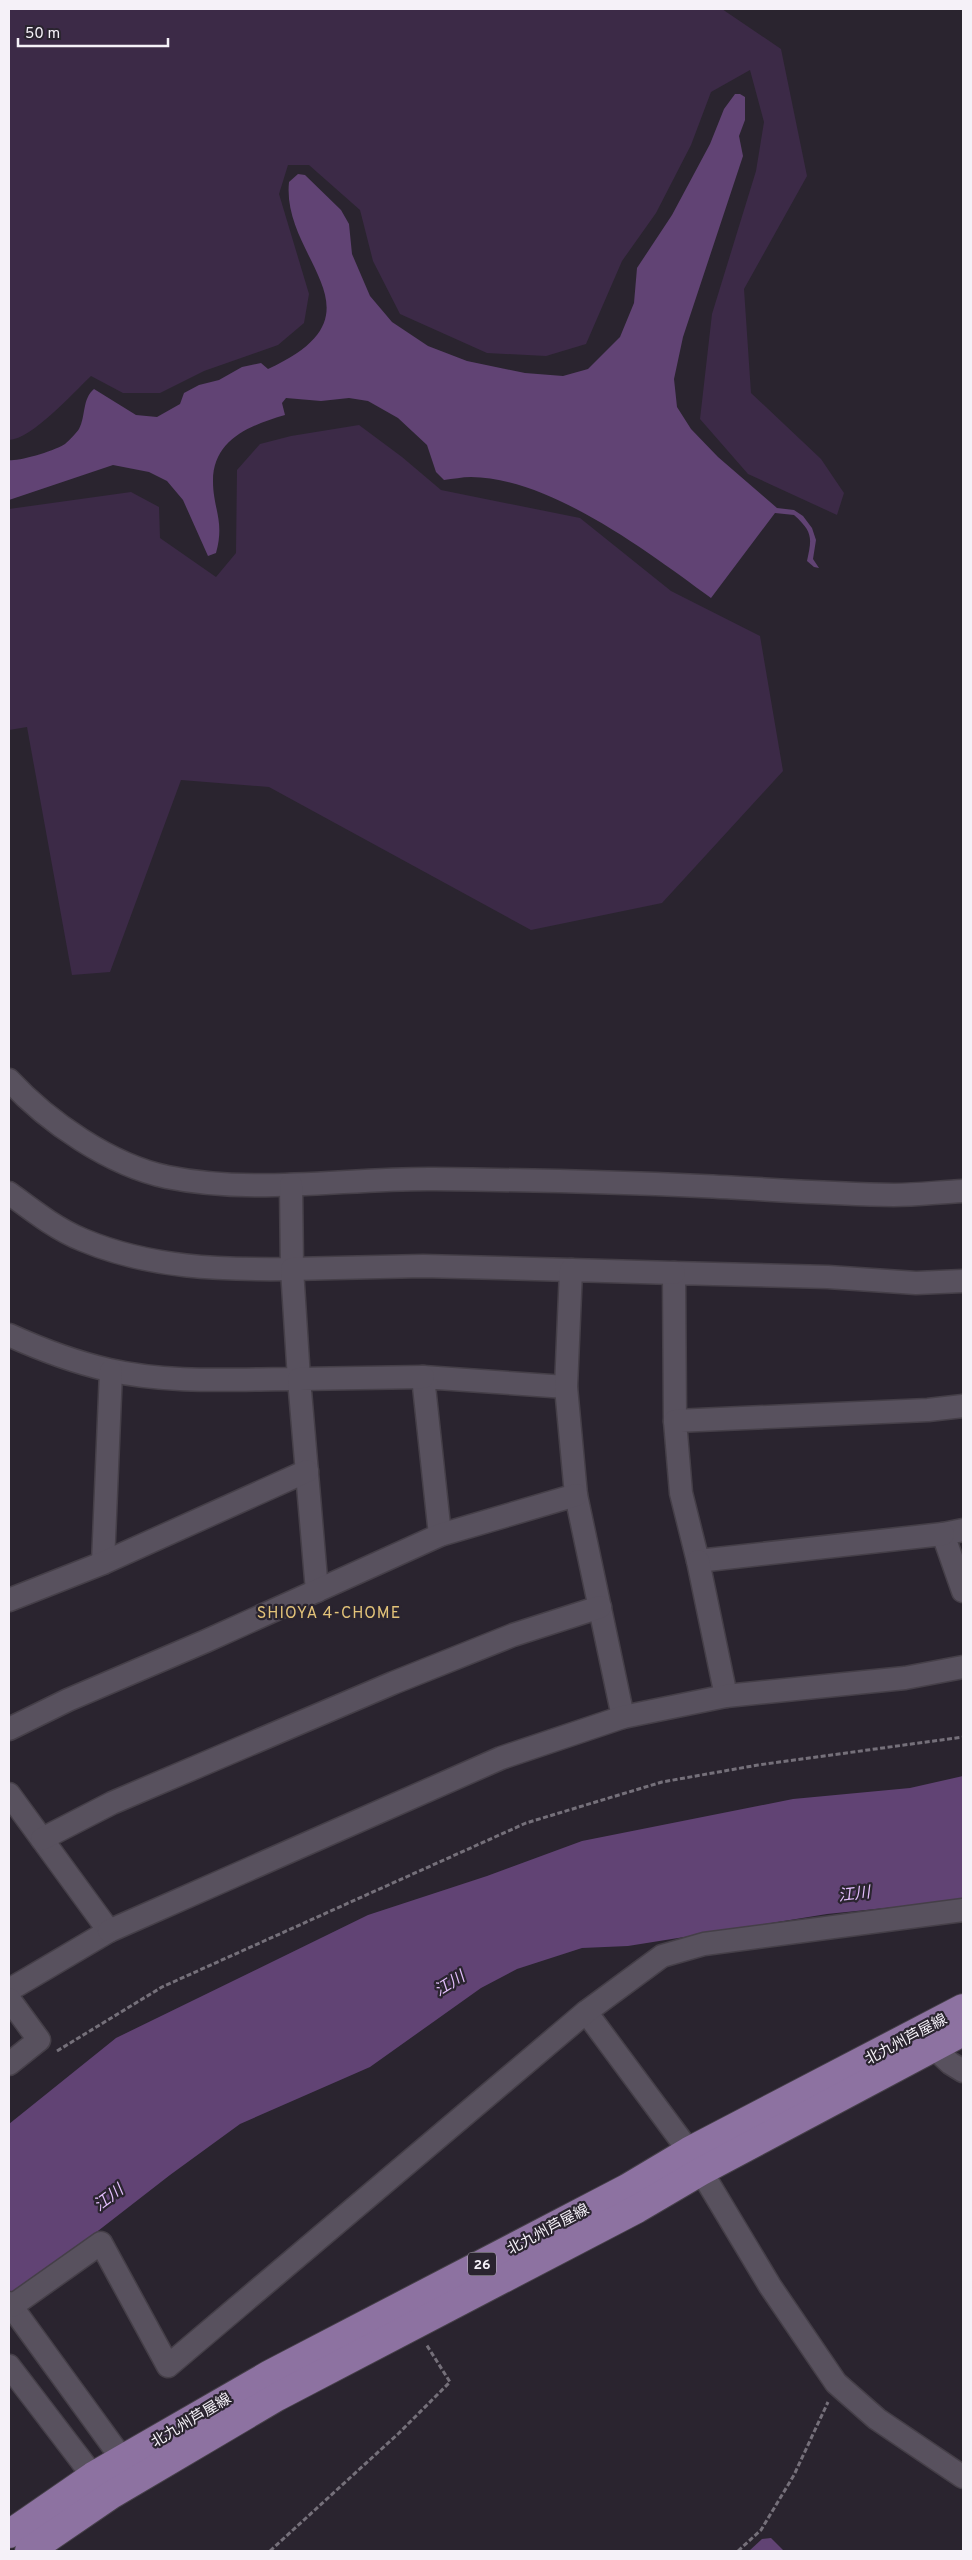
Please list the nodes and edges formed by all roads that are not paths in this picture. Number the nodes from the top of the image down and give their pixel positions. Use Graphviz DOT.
graph roads {
  1 [pos="9,1080"];
  2 [pos="291,1185"];
  3 [pos="963,1191"];
  4 [pos="9,1193"];
  5 [pos="292,1269"];
  6 [pos="572,1270"];
  7 [pos="674,1273"];
  8 [pos="963,1281"];
  9 [pos="9,1335"];
  10 [pos="111,1371"];
  11 [pos="423,1377"];
  12 [pos="299,1379"];
  13 [pos="566,1387"];
  14 [pos="963,1406"];
  15 [pos="675,1421"];
  16 [pos="307,1471"];
  17 [pos="576,1495"];
  18 [pos="953,1532"];
  19 [pos="440,1535"];
  20 [pos="698,1561"];
  21 [pos="103,1563"];
  22 [pos="317,1591"];
  23 [pos="963,1591"];
  24 [pos="9,1600"];
  25 [pos="600,1607"];
  26 [pos="963,1667"];
  27 [pos="726,1696"];
  28 [pos="623,1717"];
  29 [pos="9,1729"];
  30 [pos="9,1794"];
  31 [pos="42,1839"];
  32 [pos="963,1910"];
  33 [pos="109,1931"];
  34 [pos="9,1990"];
  35 [pos="9,1999"];
  36 [pos="963,2008"];
  37 [pos="586,2012"];
  38 [pos="963,2032"];
  39 [pos="934,2048"];
  40 [pos="9,2064"];
  41 [pos="963,2071"];
  42 [pos="694,2162"];
  43 [pos="10,2304"];
  44 [pos="9,2366"];
  45 [pos="123,2460"];
  46 [pos="93,2476"];
  47 [pos="963,2477"];
  48 [pos="9,2534"];
  49 [pos="29,2551"];
  1 -- 2 [label="street"];
  2 -- 3 [label="street"];
  2 -- 5 [label="street"];
  4 -- 5 [label="street"];
  5 -- 6 [label="street"];
  5 -- 12 [label="street"];
  6 -- 7 [label="street"];
  6 -- 13 [label="street"];
  7 -- 8 [label="street"];
  7 -- 15 [label="street"];
  9 -- 10 [label="street"];
  10 -- 12 [label="street"];
  10 -- 21 [label="street"];
  11 -- 12 [label="street"];
  11 -- 13 [label="street"];
  11 -- 19 [label="street"];
  12 -- 16 [label="street"];
  13 -- 17 [label="street"];
  14 -- 15 [label="street"];
  15 -- 20 [label="street"];
  16 -- 21 [label="street"];
  16 -- 22 [label="street"];
  17 -- 19 [label="street"];
  17 -- 25 [label="street"];
  18 -- 20 [label="street"];
  18 -- 23 [label="street"];
  19 -- 22 [label="street"];
  20 -- 27 [label="street"];
  21 -- 24 [label="street"];
  22 -- 29 [label="street"];
  25 -- 28 [label="street"];
  25 -- 31 [label="street"];
  26 -- 27 [label="street"];
  27 -- 28 [label="street"];
  28 -- 33 [label="street"];
  30 -- 31 [label="street"];
  31 -- 33 [label="street"];
  32 -- 37 [label="street"];
  33 -- 34 [label="street"];
  35 -- 40 [label="street"];
  36 -- 42 [label="main road, 北九州芦屋線 / 26"];
  37 -- 42 [label="street"];
  37 -- 43 [label="street"];
  38 -- 39 [label="main road, 北九州芦屋線 / 26"];
  39 -- 41 [label="street"];
  39 -- 42 [label="main road, 北九州芦屋線 / 26"];
  42 -- 45 [label="main road, 北九州芦屋線 / 26"];
  42 -- 47 [label="street"];
  42 -- 49 [label="main road, 北九州芦屋線 / 26"];
  43 -- 45 [label="street"];
  44 -- 46 [label="street"];
  45 -- 46 [label="main road, 北九州芦屋線 / 26"];
  46 -- 48 [label="main road, 北九州芦屋線 / 26"];
}
